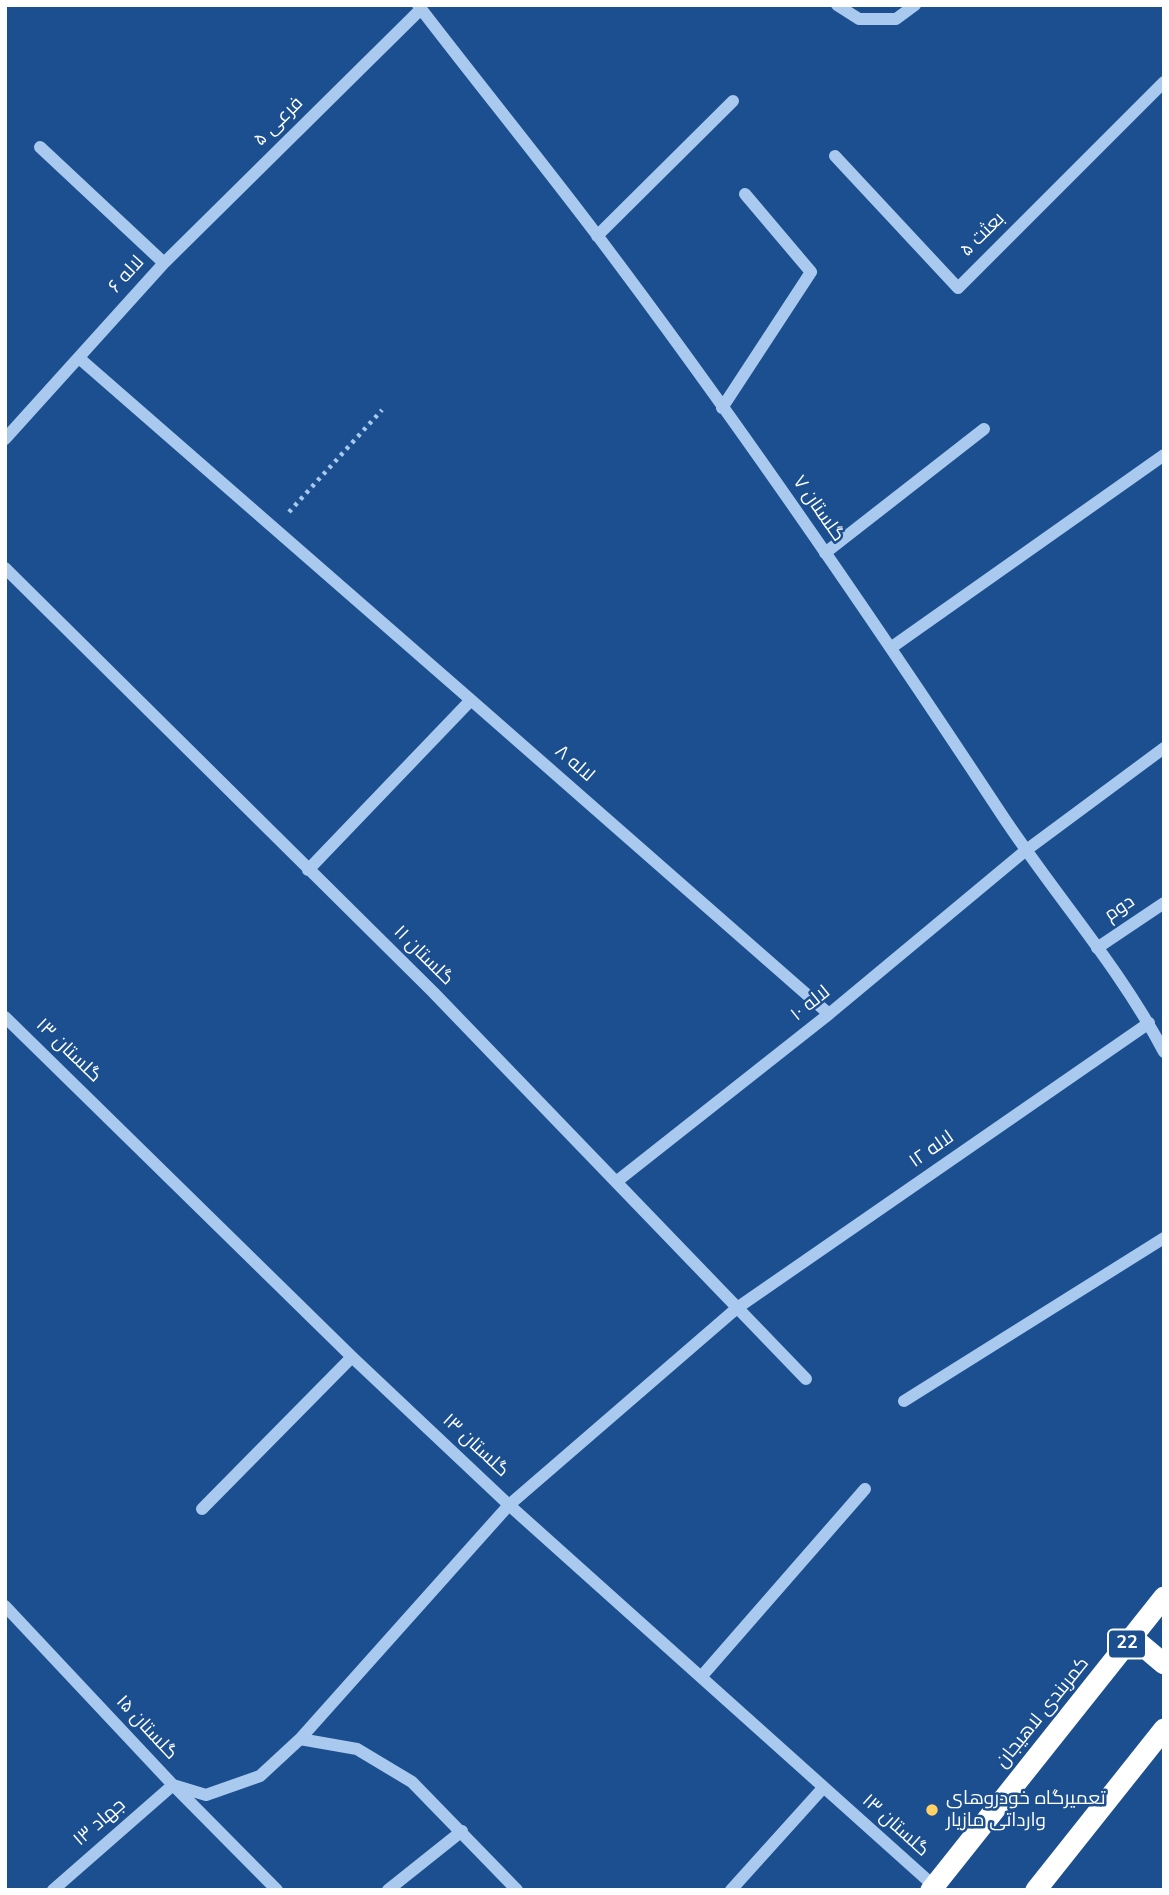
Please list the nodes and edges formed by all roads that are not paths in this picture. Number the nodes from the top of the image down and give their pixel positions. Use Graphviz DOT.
graph roads {
  1 [pos="837,5"];
  2 [pos="915,5"];
  3 [pos="419,7"];
  4 [pos="1164,82"];
  5 [pos="733,101"];
  6 [pos="40,146"];
  7 [pos="835,156"];
  8 [pos="745,194"];
  9 [pos="597,236"];
  10 [pos="164,263"];
  11 [pos="79,358"];
  12 [pos="722,408"];
  13 [pos="984,429"];
  14 [pos="5,439"];
  15 [pos="1164,455"];
  16 [pos="825,553"];
  17 [pos="5,568"];
  18 [pos="892,647"];
  19 [pos="471,699"];
  20 [pos="1164,748"];
  21 [pos="1026,851"];
  22 [pos="308,870"];
  23 [pos="1164,903"];
  24 [pos="1097,948"];
  25 [pos="829,1014"];
  26 [pos="5,1017"];
  27 [pos="1149,1023"];
  28 [pos="1164,1052"];
  29 [pos="616,1182"];
  30 [pos="1164,1238"];
  31 [pos="737,1308"];
  32 [pos="352,1357"];
  33 [pos="806,1379"];
  34 [pos="904,1401"];
  35 [pos="865,1489"];
  36 [pos="509,1505"];
  37 [pos="202,1509"];
  38 [pos="1164,1597"];
  39 [pos="5,1606"];
  40 [pos="1132,1637"];
  41 [pos="1164,1664"];
  42 [pos="701,1678"];
  43 [pos="1164,1729"];
  44 [pos="300,1739"];
  45 [pos="173,1785"];
  46 [pos="823,1787"];
  47 [pos="462,1831"];
  48 [pos="932,1888"];
  49 [pos="53,1890"];
  50 [pos="277,1890"];
  51 [pos="388,1890"];
  52 [pos="517,1890"];
  53 [pos="731,1890"];
  54 [pos="1036,1890"];
  1 -- 2 [label="street"];
  3 -- 9 [label="street, گلستان ۷"];
  3 -- 10 [label="street, فرعی ۵"];
  4 -- 7 [label="street, بعثت ۵"];
  5 -- 9 [label="street"];
  6 -- 10 [label="street, لاله ۶"];
  8 -- 12 [label="street"];
  9 -- 12 [label="street, گلستان ۷"];
  10 -- 11 [label="street, لاله ۶"];
  11 -- 14 [label="street, لاله ۶"];
  11 -- 19 [label="street, لاله ۸"];
  12 -- 16 [label="street, گلستان ۷"];
  13 -- 16 [label="street"];
  15 -- 18 [label="street"];
  16 -- 18 [label="street, گلستان ۷"];
  17 -- 22 [label="street, گلستان ۱۱"];
  18 -- 21 [label="street, گلستان ۷"];
  19 -- 22 [label="street"];
  19 -- 25 [label="street, لاله ۸"];
  20 -- 21 [label="street, لاله ۱۰"];
  21 -- 24 [label="street, گلستان ۷"];
  21 -- 25 [label="street, لاله ۱۰"];
  22 -- 29 [label="street, گلستان ۱۱"];
  23 -- 24 [label="street, دوم"];
  24 -- 27 [label="street, گلستان ۷"];
  25 -- 29 [label="street, لاله ۱۰"];
  26 -- 32 [label="street, گلستان ۱۳"];
  27 -- 28 [label="street, گلستان ۷"];
  27 -- 31 [label="street, لاله ۱۲"];
  29 -- 31 [label="street, گلستان ۱۱"];
  30 -- 34 [label="street"];
  31 -- 33 [label="street, گلستان ۱۱"];
  31 -- 36 [label="street, لاله ۱۲"];
  32 -- 36 [label="street, گلستان ۱۳"];
  32 -- 37 [label="street"];
  35 -- 42 [label="street"];
  36 -- 42 [label="street, گلستان ۱۳"];
  36 -- 44 [label="street, گلستان ۱۵"];
  38 -- 40 [label="highway, کمربندی لاهیجان / 22"];
  39 -- 45 [label="street, گلستان ۱۵"];
  40 -- 41 [label="highway"];
  40 -- 48 [label="highway, کمربندی لاهیجان / 22"];
  42 -- 46 [label="street, گلستان ۱۳"];
  43 -- 54 [label="highway"];
  44 -- 45 [label="street, گلستان ۱۵"];
  44 -- 47 [label="street"];
  45 -- 49 [label="street, جهاد ۱۳"];
  45 -- 50 [label="street"];
  46 -- 48 [label="street, گلستان ۱۳"];
  46 -- 53 [label="street"];
  47 -- 51 [label="street"];
  47 -- 52 [label="street"];
}
